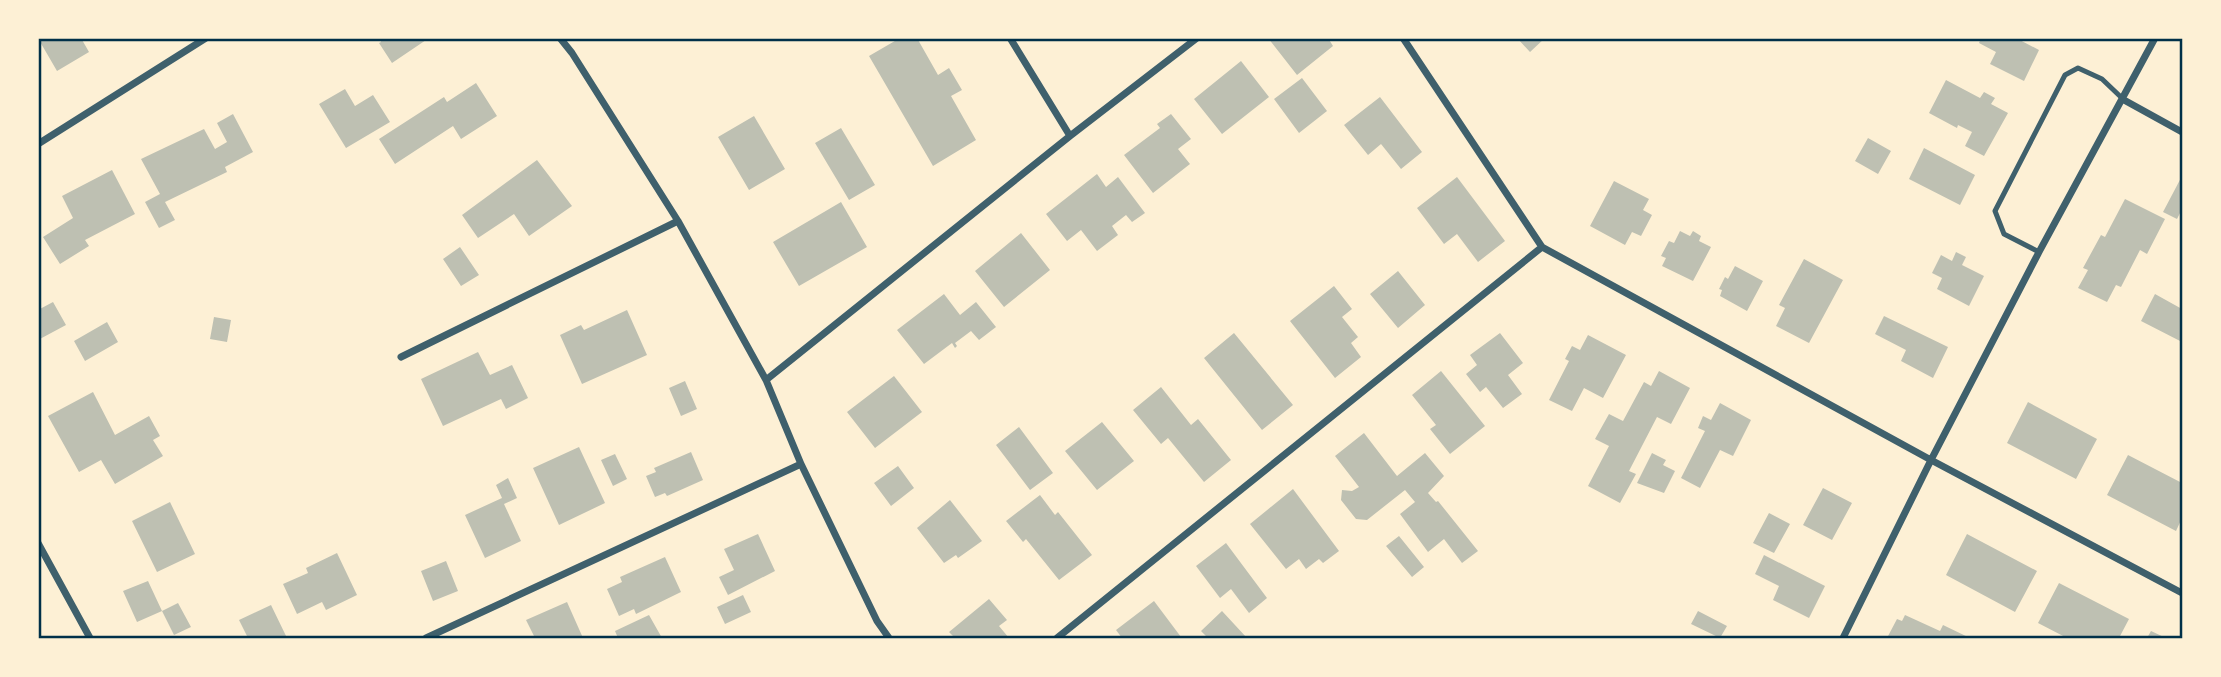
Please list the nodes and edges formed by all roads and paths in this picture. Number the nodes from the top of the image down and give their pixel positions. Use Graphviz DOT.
graph roads {
  1 [pos="206,38"];
  2 [pos="560,38"];
  3 [pos="1010,38"];
  4 [pos="1197,38"];
  5 [pos="1403,38"];
  6 [pos="2155,38"];
  7 [pos="2123,100"];
  8 [pos="2182,132"];
  9 [pos="1070,136"];
  10 [pos="38,144"];
  11 [pos="678,222"];
  12 [pos="1542,247"];
  13 [pos="2039,253"];
  14 [pos="401,357"];
  15 [pos="766,380"];
  16 [pos="1931,460"];
  17 [pos="801,464"];
  18 [pos="38,543"];
  19 [pos="2182,593"];
  20 [pos="90,639"];
  21 [pos="426,639"];
  22 [pos="889,639"];
  23 [pos="1057,639"];
  24 [pos="1843,639"];
  1 -- 10 [label="street"];
  2 -- 11 [label="street"];
  3 -- 9 [label="street"];
  4 -- 9 [label="street"];
  5 -- 12 [label="street"];
  6 -- 7 [label="street"];
  7 -- 8 [label="street"];
  7 -- 13 [label="street"];
  7 -- 13 [label="lane"];
  9 -- 15 [label="street"];
  11 -- 14 [label="street"];
  11 -- 15 [label="street"];
  12 -- 16 [label="street"];
  12 -- 23 [label="street"];
  13 -- 16 [label="street"];
  15 -- 17 [label="street"];
  16 -- 19 [label="street"];
  16 -- 24 [label="street"];
  17 -- 21 [label="street"];
  17 -- 22 [label="street"];
  18 -- 20 [label="street"];
}
